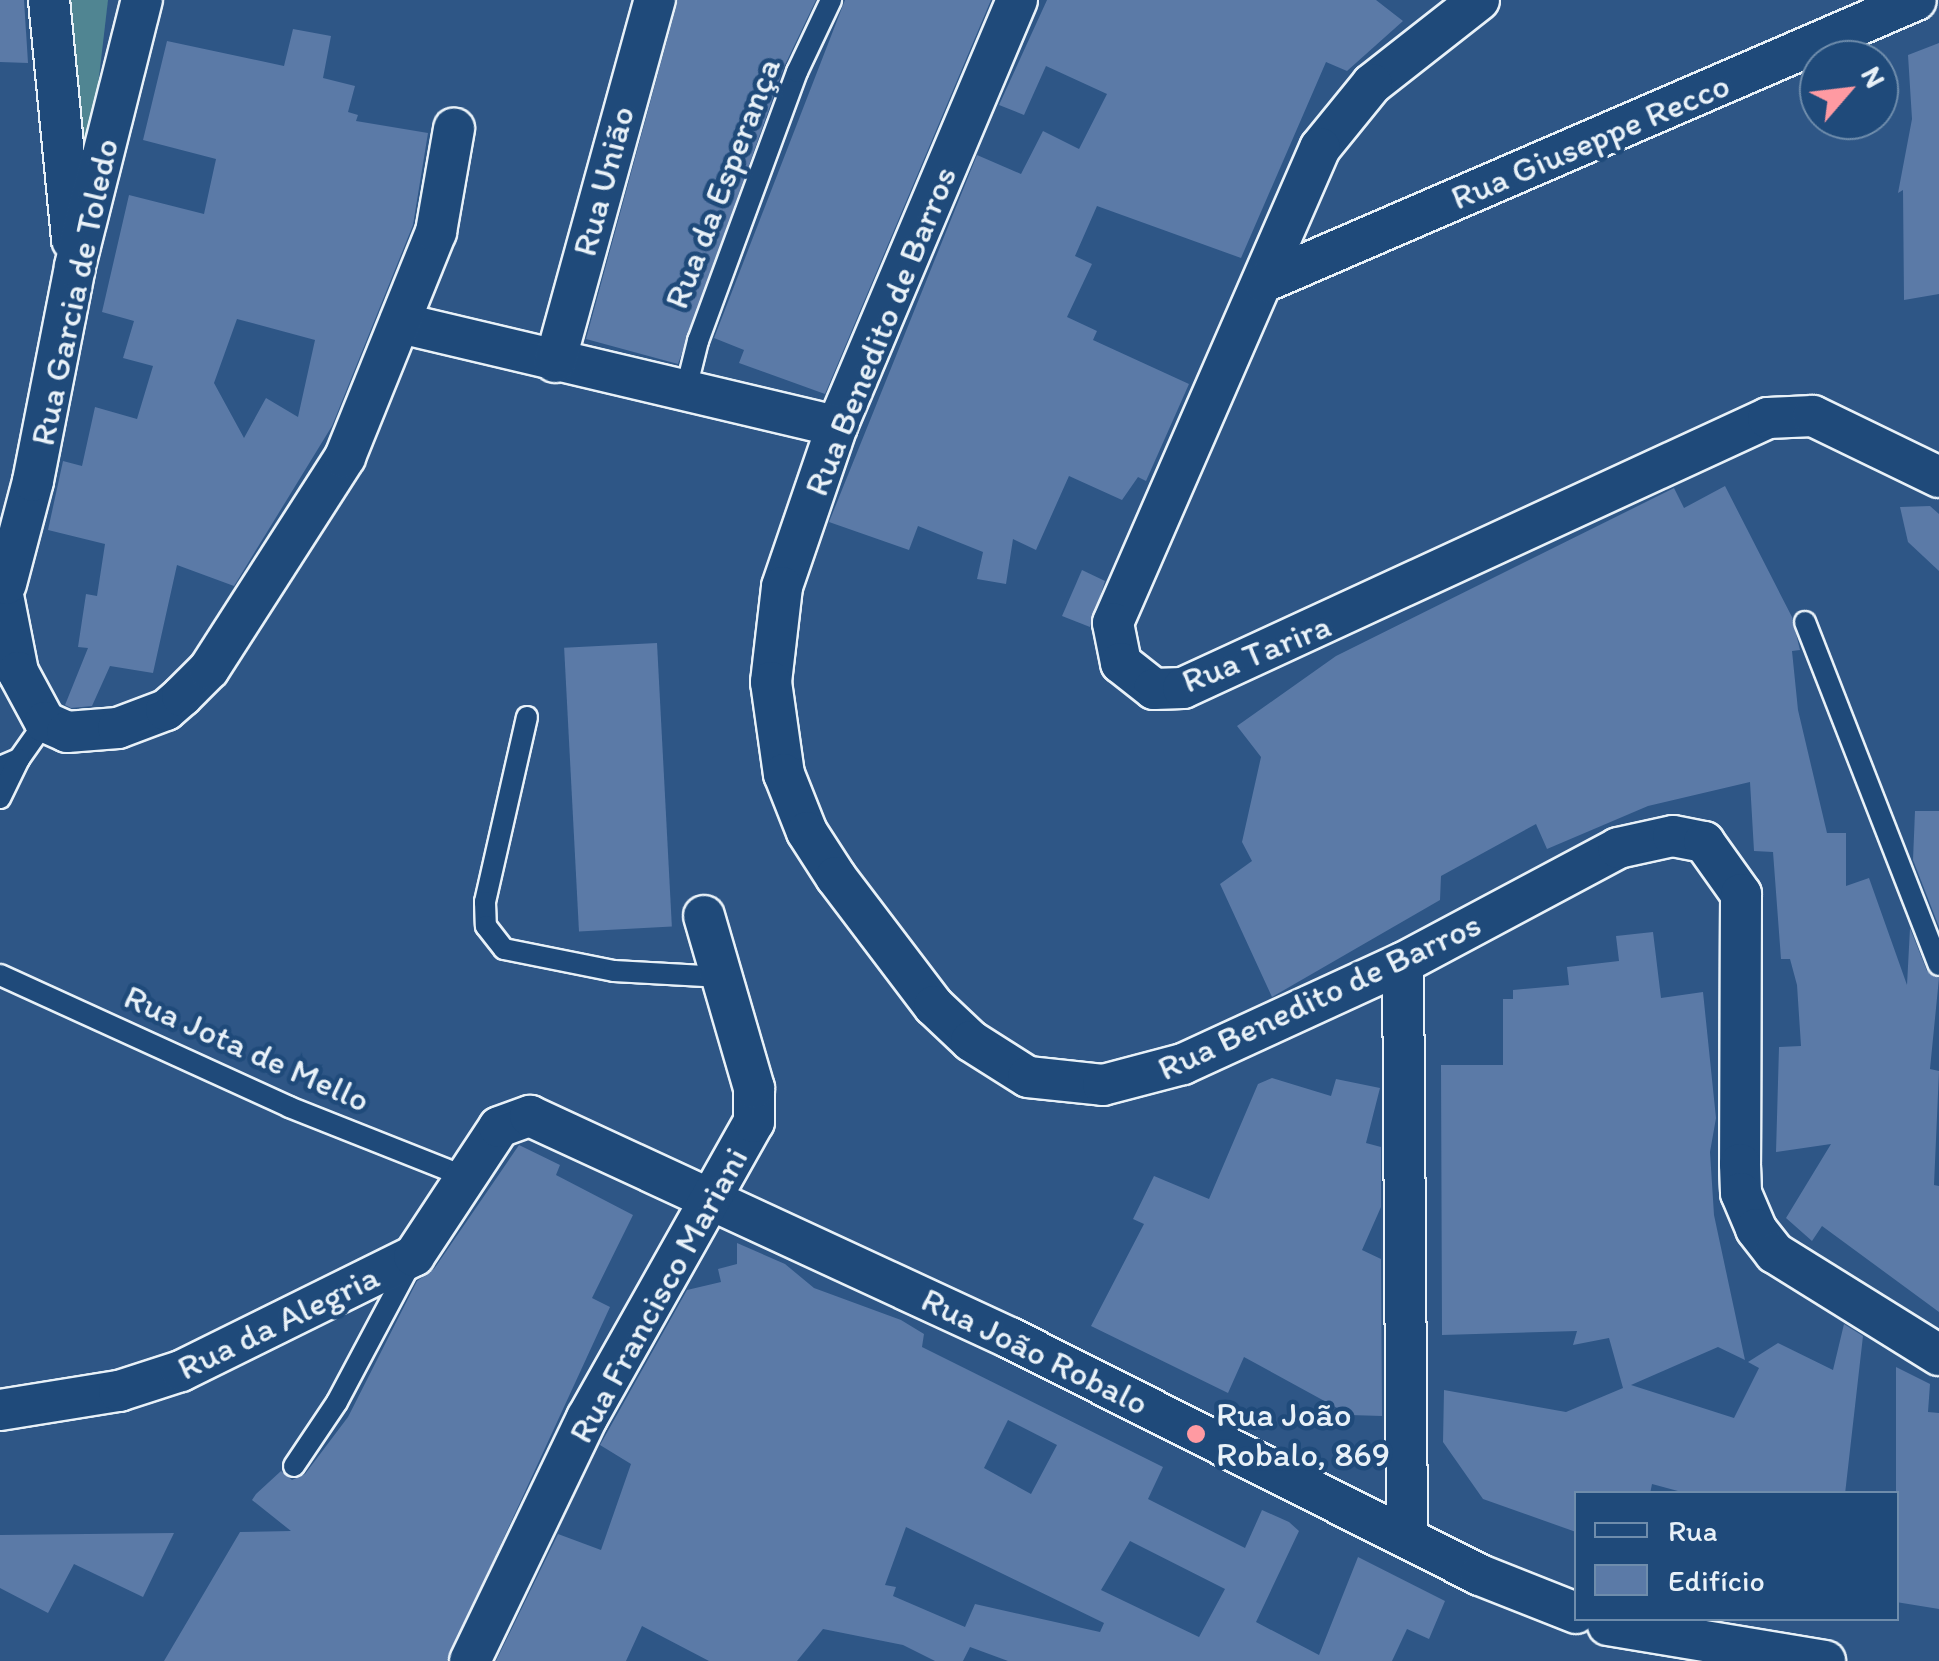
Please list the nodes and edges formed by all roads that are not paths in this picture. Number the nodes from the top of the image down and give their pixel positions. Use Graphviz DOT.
graph roads {
  1 [pos="50,0"];
  2 [pos="142,0"];
  3 [pos="654,0"];
  4 [pos="831,0"];
  5 [pos="1017,0"];
  6 [pos="1479,0"];
  7 [pos="1916,0"];
  8 [pos="454,129"];
  9 [pos="75,266"];
  10 [pos="1264,282"];
  11 [pos="400,322"];
  12 [pos="555,362"];
  13 [pos="685,392"];
  14 [pos="837,426"];
  15 [pos="1939,477"];
  16 [pos="3,582"];
  17 [pos="1805,622"];
  18 [pos="527,717"];
  19 [pos="46,722"];
  20 [pos="10,763"];
  21 [pos="0,798"];
  22 [pos="704,916"];
  23 [pos="1403,963"];
  24 [pos="1939,965"];
  25 [pos="0,975"];
  26 [pos="722,977"];
  27 [pos="493,1135"];
  28 [pos="468,1178"];
  29 [pos="713,1197"];
  30 [pos="414,1256"];
  31 [pos="1939,1355"];
  32 [pos="0,1410"];
  33 [pos="294,1466"];
  34 [pos="1407,1535"];
  35 [pos="1574,1612"];
  36 [pos="1596,1621"];
  37 [pos="1605,1621"];
  38 [pos="470,1661"];
  39 [pos="1668,1661"];
  40 [pos="1824,1661"];
  1 -- 9 [label="street"];
  2 -- 9 [label="street, Rua Garcia de Toledo"];
  3 -- 12 [label="street, Rua União"];
  4 -- 13 [label="lane, Rua da Esperança"];
  5 -- 14 [label="street, Rua Benedito de Barros"];
  6 -- 10 [label="street, Rua Tarira"];
  7 -- 10 [label="street, Rua Giuseppe Recco"];
  8 -- 11 [label="street"];
  9 -- 16 [label="street, Rua Garcia de Toledo"];
  10 -- 15 [label="street, Rua Tarira"];
  11 -- 12 [label="street"];
  11 -- 19 [label="street"];
  12 -- 13 [label="street"];
  13 -- 14 [label="street"];
  14 -- 23 [label="street, Rua Benedito de Barros"];
  16 -- 19 [label="street"];
  17 -- 24 [label="lane"];
  18 -- 26 [label="lane"];
  19 -- 20 [label="lane"];
  20 -- 21 [label="lane"];
  22 -- 26 [label="street, Rua Francisco Mariani"];
  23 -- 31 [label="street, Rua Benedito de Barros"];
  23 -- 34 [label="street"];
  25 -- 28 [label="lane, Rua Jota de Mello"];
  26 -- 29 [label="street, Rua Francisco Mariani"];
  27 -- 28 [label="street, Rua da Alegria"];
  27 -- 29 [label="street, Rua João Robalo"];
  28 -- 30 [label="street, Rua da Alegria"];
  29 -- 34 [label="street, Rua João Robalo"];
  29 -- 38 [label="street, Rua Francisco Mariani"];
  30 -- 32 [label="street, Rua da Alegria"];
  30 -- 33 [label="lane"];
  34 -- 35 [label="street, Rua João Robalo"];
  36 -- 39 [label="street, Rua João Robalo"];
  37 -- 40 [label="street, Rua João Robalo"];
}
